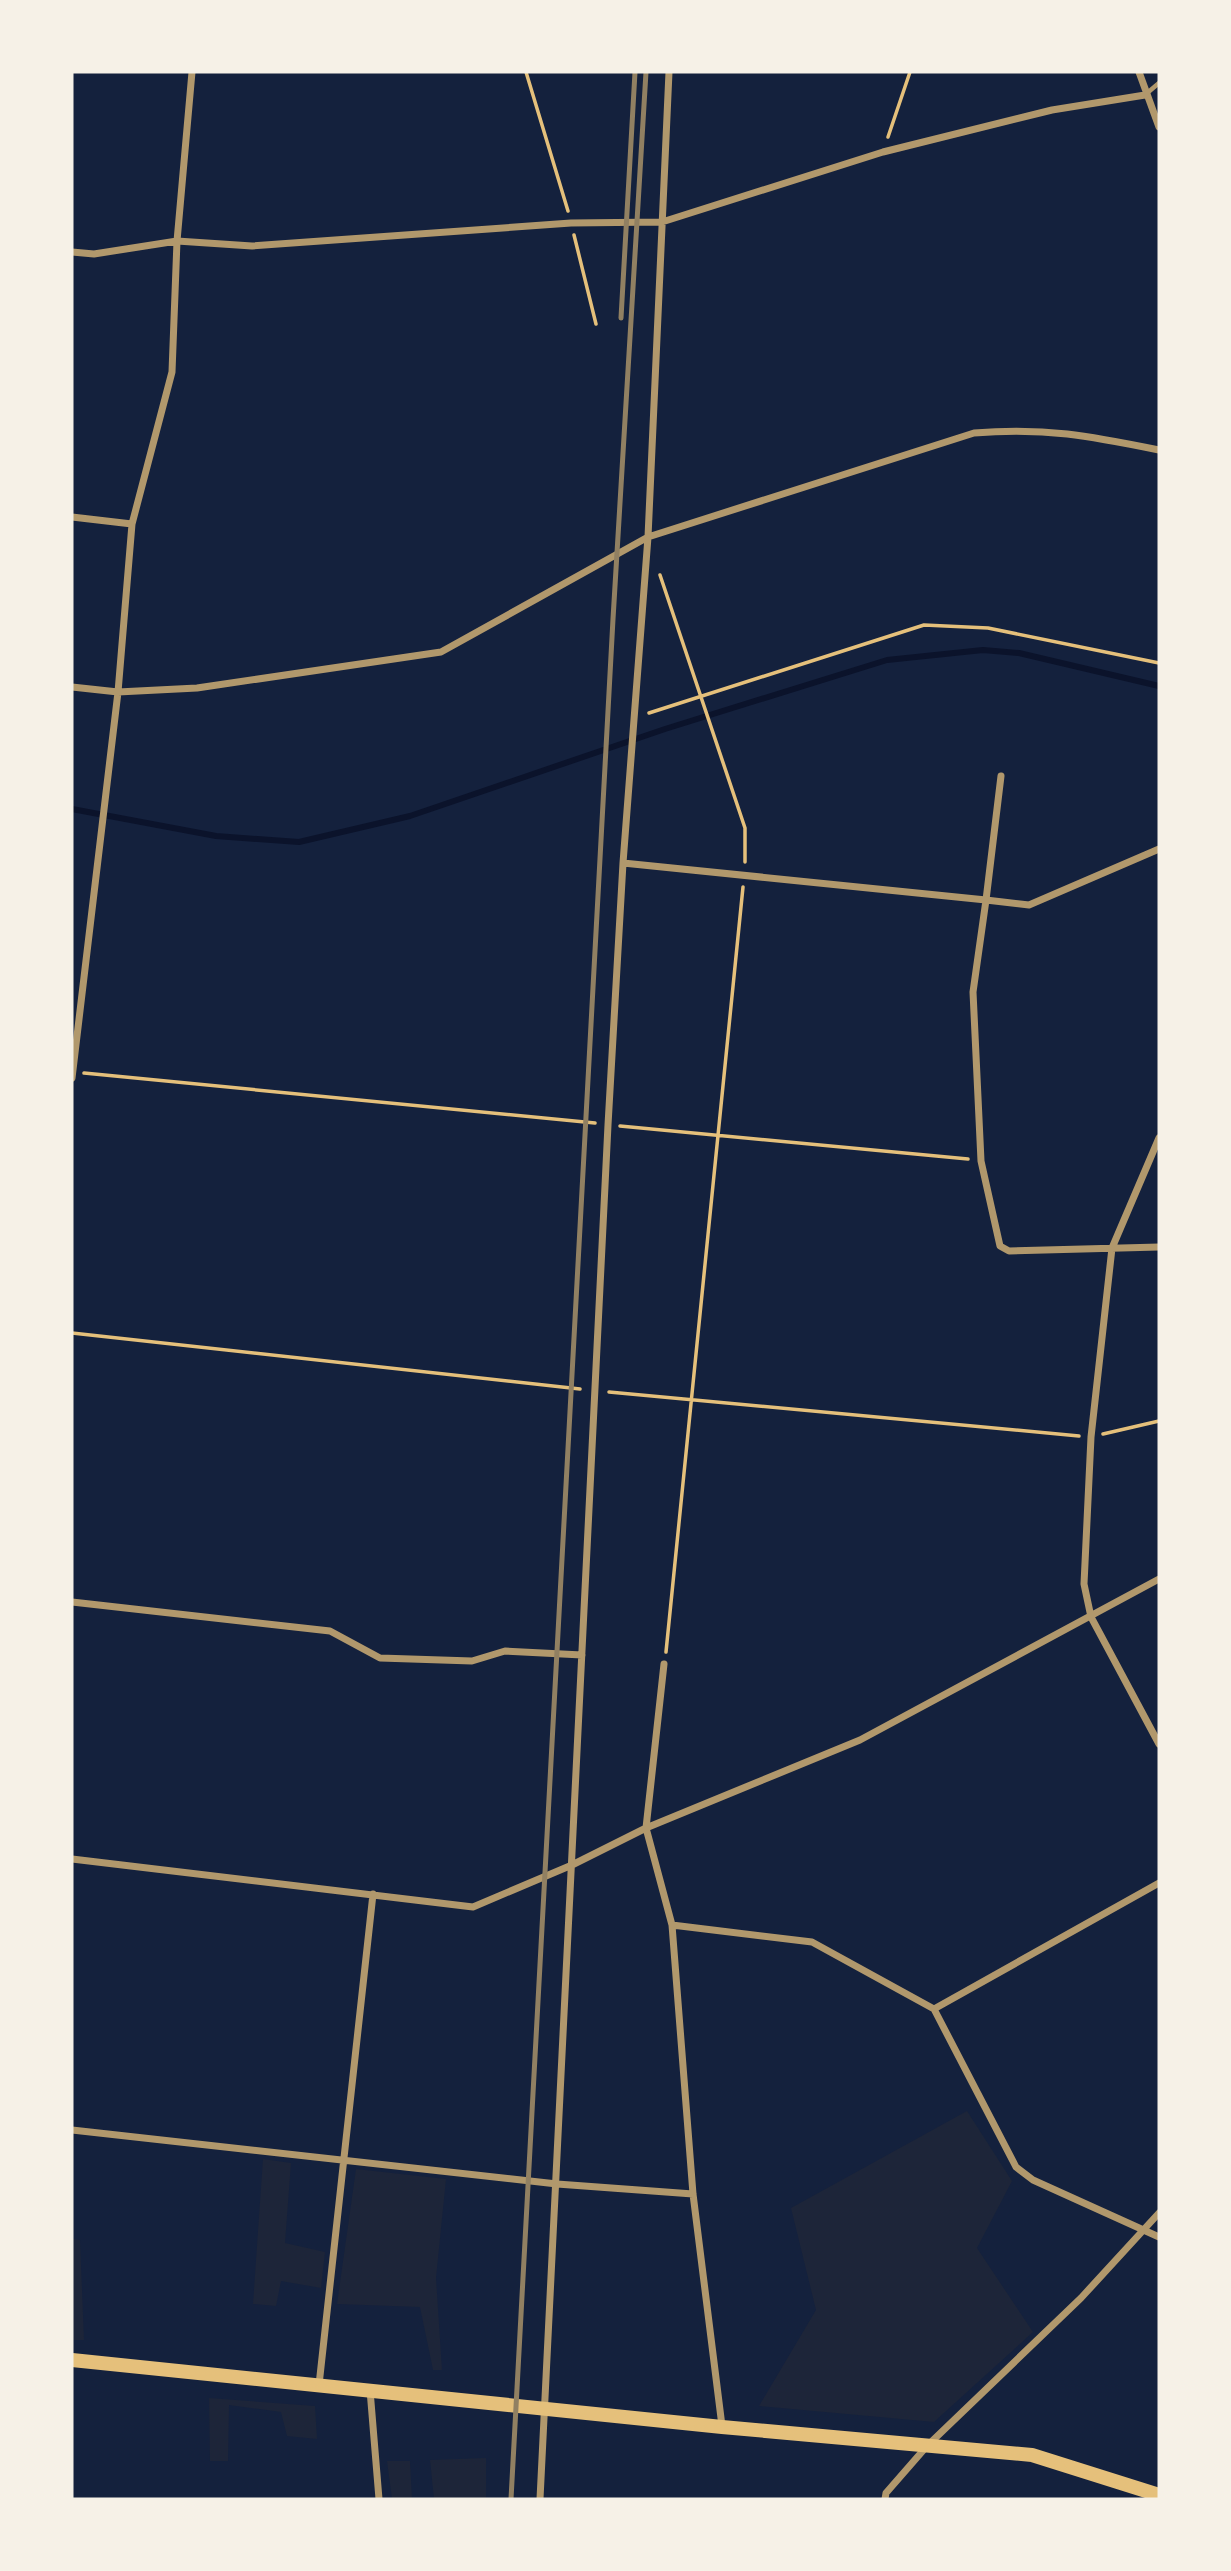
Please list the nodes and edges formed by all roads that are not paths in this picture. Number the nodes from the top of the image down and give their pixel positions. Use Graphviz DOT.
graph roads {
  1 [pos="192,72"];
  2 [pos="670,72"];
  3 [pos="1139,72"];
  4 [pos="1159,83"];
  5 [pos="1145,94"];
  6 [pos="1159,127"];
  7 [pos="662,222"];
  8 [pos="177,241"];
  9 [pos="72,252"];
  10 [pos="1159,450"];
  11 [pos="72,516"];
  12 [pos="132,524"];
  13 [pos="648,537"];
  14 [pos="72,687"];
  15 [pos="118,692"];
  16 [pos="1002,776"];
  17 [pos="1159,850"];
  18 [pos="1159,861"];
  19 [pos="623,863"];
  20 [pos="986,900"];
  21 [pos="72,1072"];
  22 [pos="72,1078"];
  23 [pos="1159,1138"];
  24 [pos="1159,1247"];
  25 [pos="1112,1248"];
  26 [pos="1159,1579"];
  27 [pos="72,1602"];
  28 [pos="1091,1617"];
  29 [pos="582,1655"];
  30 [pos="664,1664"];
  31 [pos="1159,1744"];
  32 [pos="646,1828"];
  33 [pos="72,1858"];
  34 [pos="572,1865"];
  35 [pos="1159,1883"];
  36 [pos="373,1894"];
  37 [pos="673,1925"];
  38 [pos="934,2009"];
  39 [pos="72,2130"];
  40 [pos="345,2160"];
  41 [pos="557,2183"];
  42 [pos="693,2194"];
  43 [pos="1159,2213"];
  44 [pos="1144,2229"];
  45 [pos="1159,2237"];
  46 [pos="72,2360"];
  47 [pos="319,2385"];
  48 [pos="370,2390"];
  49 [pos="546,2408"];
  50 [pos="722,2427"];
  51 [pos="927,2446"];
  52 [pos="1159,2495"];
  53 [pos="883,2497"];
  54 [pos="379,2499"];
  55 [pos="540,2499"];
  1 -- 8 [label="street"];
  2 -- 7 [label="street"];
  3 -- 5 [label="street"];
  4 -- 5 [label="lane"];
  5 -- 6 [label="street"];
  5 -- 7 [label="street"];
  7 -- 8 [label="street"];
  7 -- 13 [label="street"];
  8 -- 9 [label="street"];
  8 -- 12 [label="street"];
  10 -- 13 [label="street"];
  11 -- 12 [label="street"];
  12 -- 15 [label="street"];
  13 -- 15 [label="street"];
  13 -- 19 [label="street"];
  14 -- 15 [label="street"];
  15 -- 21 [label="street"];
  16 -- 20 [label="street"];
  17 -- 18 [label="street"];
  17 -- 20 [label="street"];
  19 -- 20 [label="street"];
  19 -- 29 [label="street"];
  20 -- 25 [label="street"];
  21 -- 22 [label="street"];
  23 -- 25 [label="street"];
  24 -- 25 [label="street"];
  25 -- 28 [label="street"];
  26 -- 28 [label="street"];
  27 -- 29 [label="street"];
  28 -- 31 [label="street"];
  28 -- 32 [label="street"];
  29 -- 34 [label="street"];
  30 -- 32 [label="street"];
  32 -- 34 [label="street"];
  32 -- 37 [label="street"];
  33 -- 36 [label="street"];
  34 -- 36 [label="street"];
  34 -- 41 [label="street"];
  35 -- 38 [label="street"];
  36 -- 40 [label="street"];
  37 -- 38 [label="street"];
  37 -- 42 [label="street"];
  38 -- 44 [label="street"];
  39 -- 40 [label="street"];
  40 -- 41 [label="street"];
  40 -- 47 [label="street"];
  41 -- 42 [label="street"];
  41 -- 49 [label="street"];
  42 -- 50 [label="street"];
  43 -- 44 [label="street"];
  44 -- 45 [label="street"];
  44 -- 51 [label="street"];
  46 -- 47 [label="main road"];
  47 -- 48 [label="main road"];
  48 -- 49 [label="main road"];
  48 -- 54 [label="street"];
  49 -- 50 [label="main road"];
  49 -- 55 [label="street"];
  50 -- 51 [label="main road"];
  51 -- 52 [label="main road"];
  51 -- 53 [label="street"];
}
